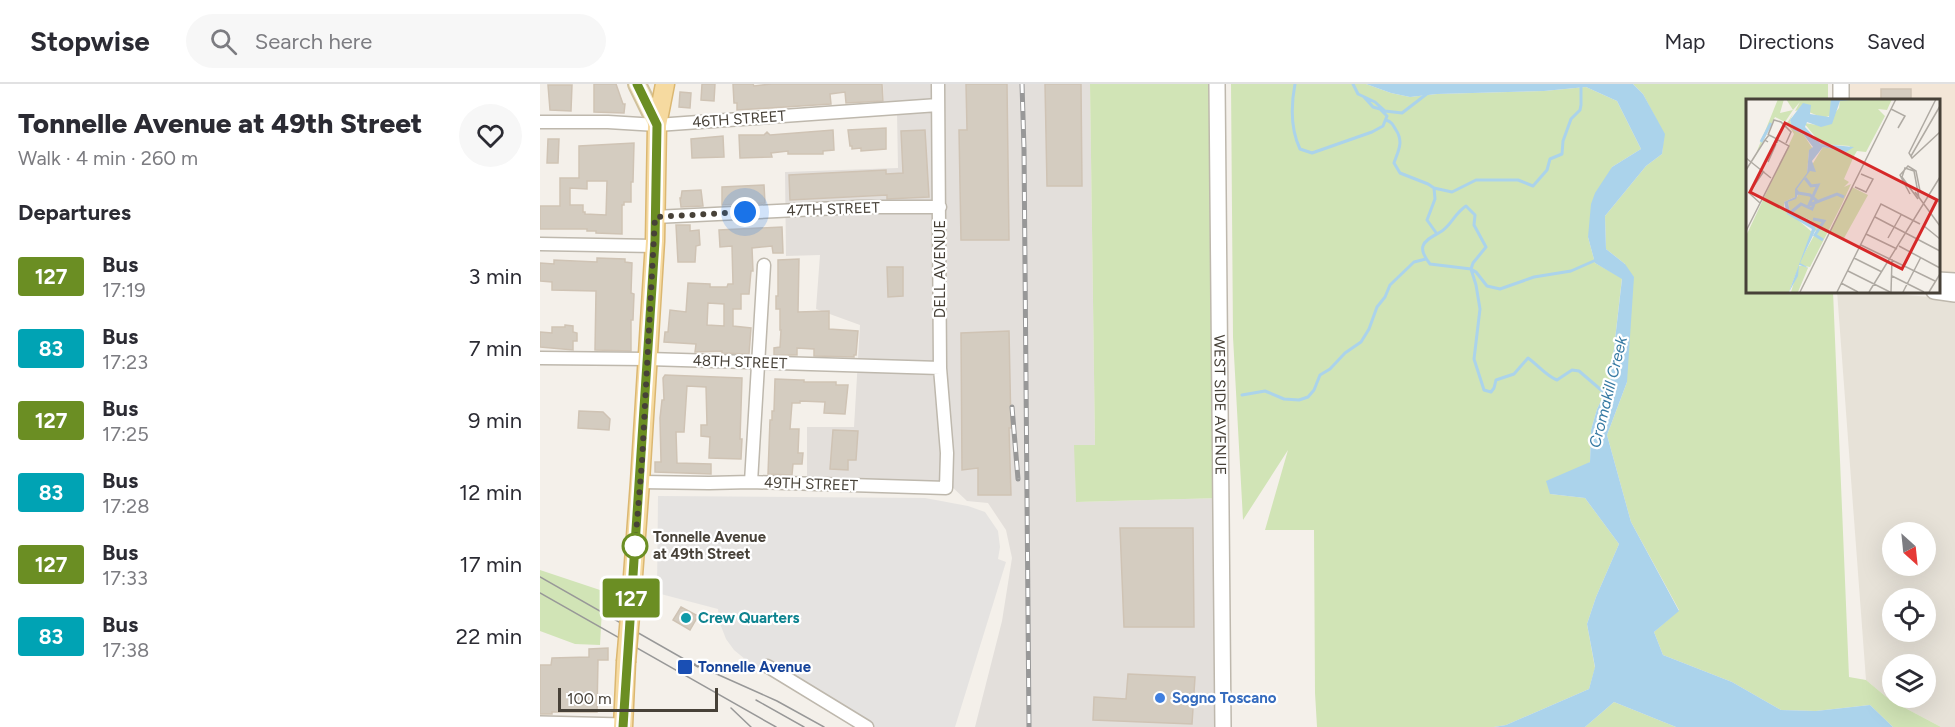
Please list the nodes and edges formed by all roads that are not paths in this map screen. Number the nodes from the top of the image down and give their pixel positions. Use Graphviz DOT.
graph roads {
  1 [pos="637,84"];
  2 [pos="665,84"];
  3 [pos="938,84"];
  4 [pos="1217,84"];
  5 [pos="938,105"];
  6 [pos="540,122"];
  7 [pos="657,125"];
  8 [pos="940,207"];
  9 [pos="655,217"];
  10 [pos="540,244"];
  11 [pos="655,246"];
  12 [pos="764,265"];
  13 [pos="1940,280"];
  14 [pos="1955,281"];
  15 [pos="1940,292"];
  16 [pos="1955,294"];
  17 [pos="540,358"];
  18 [pos="648,359"];
  19 [pos="758,362"];
  20 [pos="940,368"];
  21 [pos="947,453"];
  22 [pos="640,482"];
  23 [pos="751,482"];
  24 [pos="766,666"];
  25 [pos="540,724"];
  26 [pos="623,727"];
  27 [pos="636,727"];
  28 [pos="867,727"];
  29 [pos="1223,727"];
  1 -- 7 [label="main road"];
  2 -- 7 [label="main road"];
  3 -- 5 [label="street, DELL AVENUE"];
  4 -- 29 [label="street, WEST SIDE AVENUE"];
  5 -- 7 [label="street, 46TH STREET"];
  5 -- 8 [label="street, DELL AVENUE"];
  6 -- 7 [label="street, 46TH STREET"];
  7 -- 9 [label="main road"];
  8 -- 9 [label="street, 47TH STREET"];
  8 -- 20 [label="street, DELL AVENUE"];
  9 -- 11 [label="main road"];
  10 -- 11 [label="street"];
  11 -- 18 [label="main road"];
  12 -- 19 [label="street"];
  13 -- 14 [label="street"];
  15 -- 16 [label="street"];
  17 -- 18 [label="street, 48TH STREET"];
  18 -- 19 [label="street, 48TH STREET"];
  18 -- 22 [label="main road"];
  19 -- 20 [label="street, 48TH STREET"];
  19 -- 23 [label="street"];
  20 -- 21 [label="street, DELL AVENUE"];
  21 -- 23 [label="street, 49TH STREET"];
  22 -- 23 [label="street, 49TH STREET"];
  22 -- 26 [label="main road, bridge"];
  24 -- 28 [label="street"];
  25 -- 26 [label="street"];
  26 -- 27 [label="street"];
}
